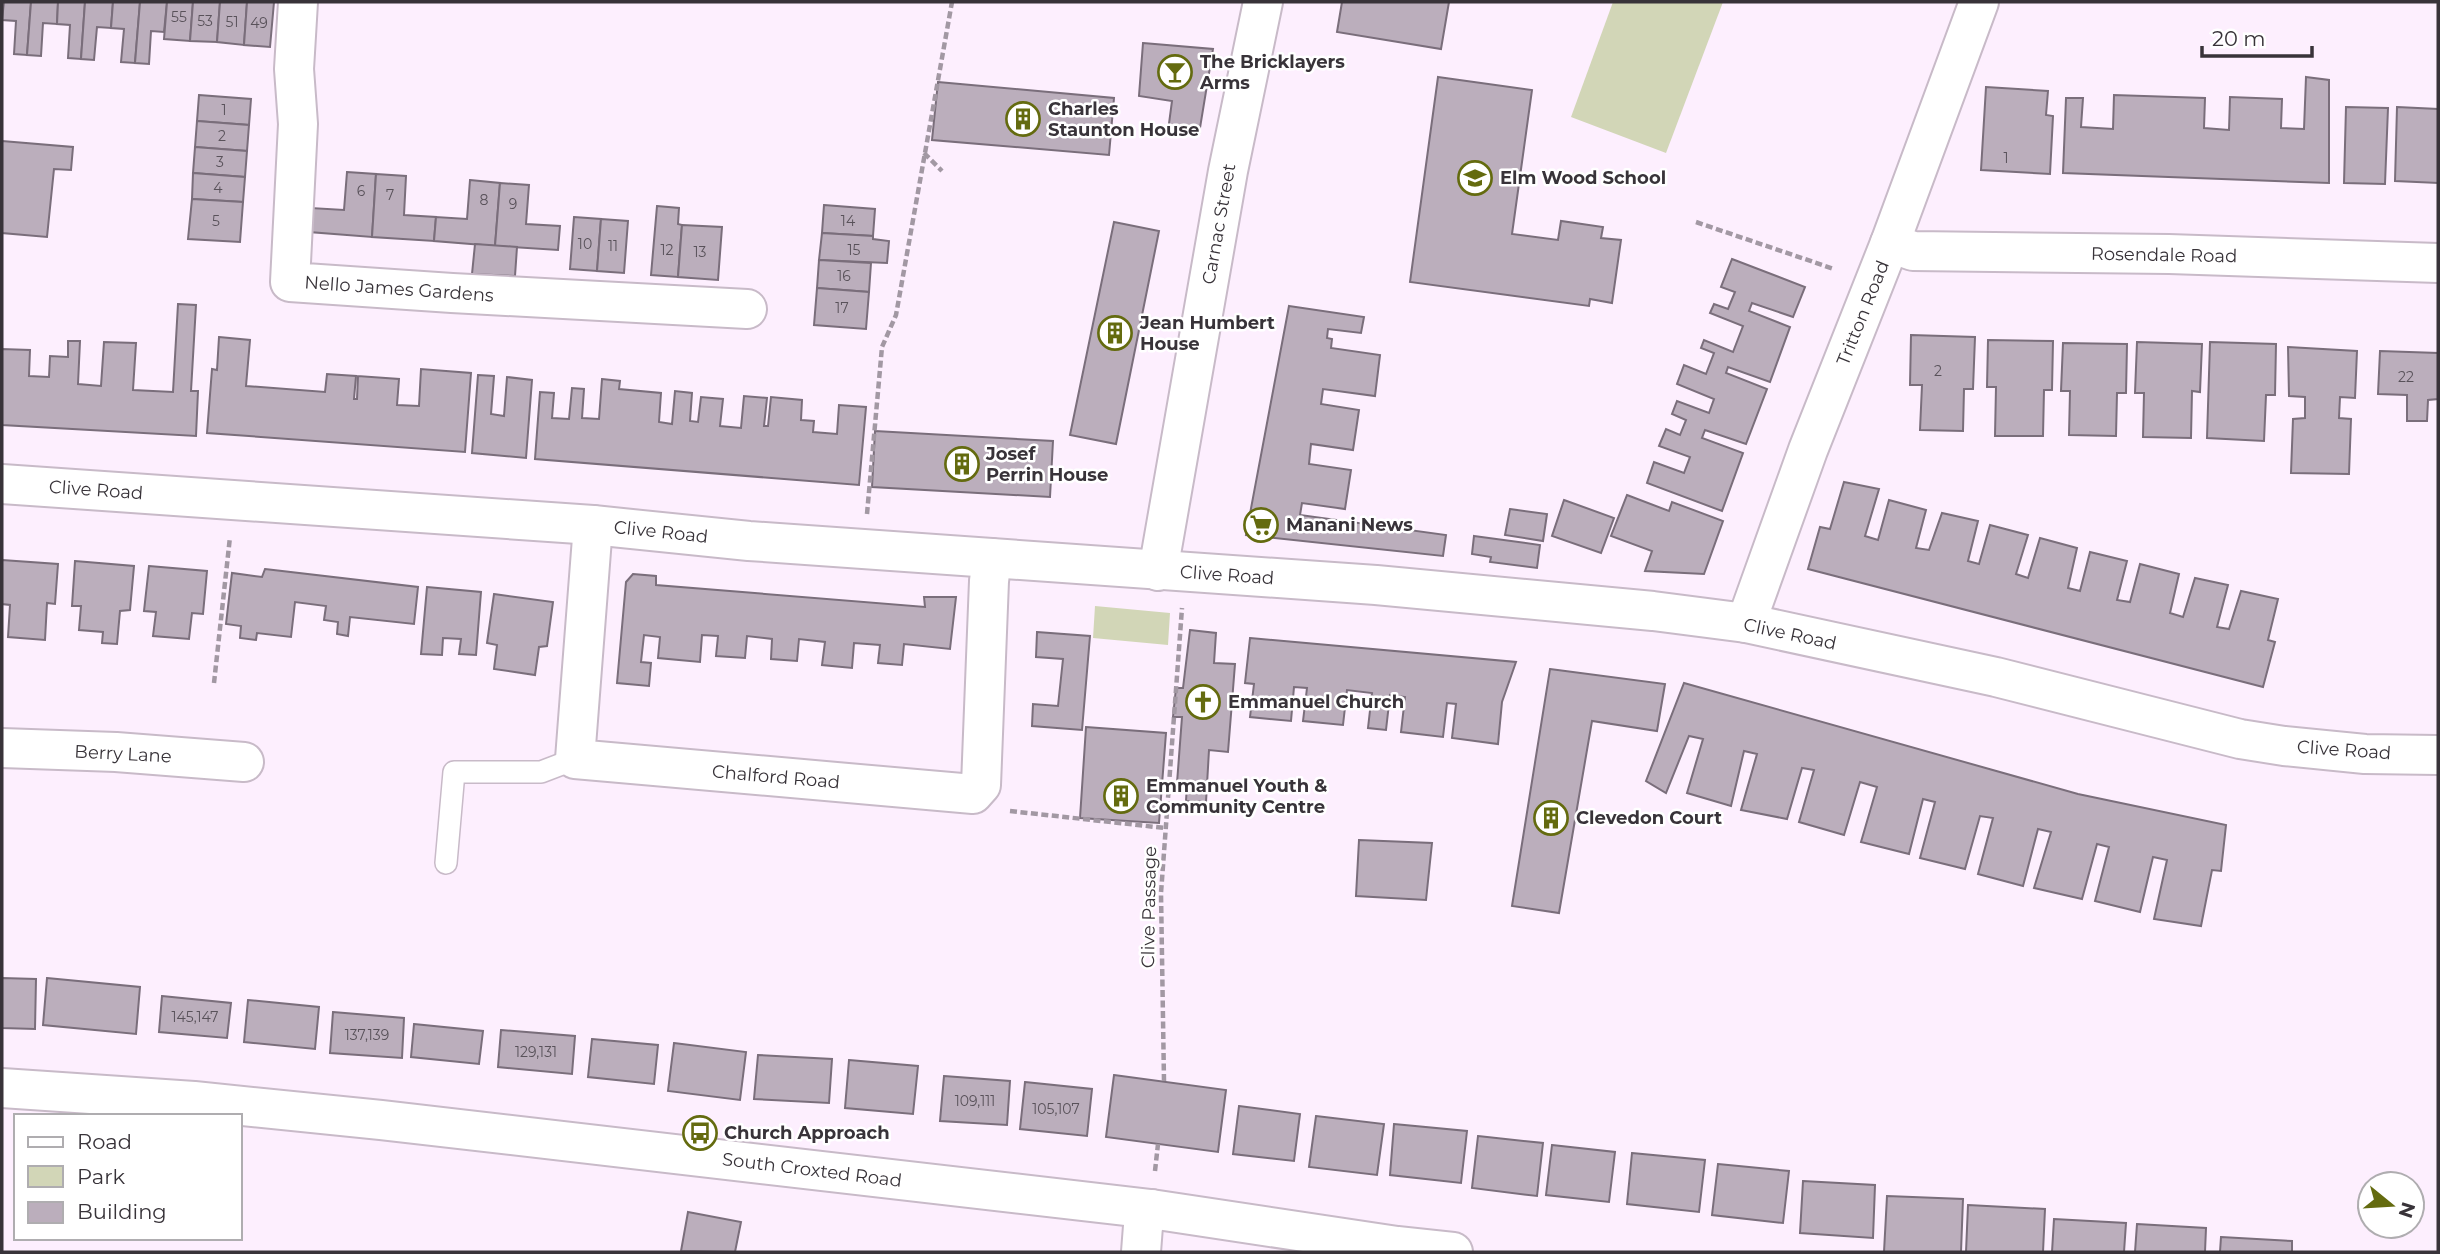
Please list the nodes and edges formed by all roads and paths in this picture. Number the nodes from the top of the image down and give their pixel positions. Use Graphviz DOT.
graph roads {
  1 [pos="298,2"];
  2 [pos="952,2"];
  3 [pos="1263,2"];
  4 [pos="1979,2"];
  5 [pos="924,153"];
  6 [pos="942,171"];
  7 [pos="1696,222"];
  8 [pos="1890,243"];
  9 [pos="2438,264"];
  10 [pos="1834,269"];
  11 [pos="747,309"];
  12 [pos="2,484"];
  13 [pos="866,517"];
  14 [pos="593,525"];
  15 [pos="230,536"];
  16 [pos="992,558"];
  17 [pos="1157,571"];
  18 [pos="1182,607"];
  19 [pos="1745,623"];
  20 [pos="214,683"];
  21 [pos="2,748"];
  22 [pos="2438,755"];
  23 [pos="575,759"];
  24 [pos="244,762"];
  25 [pos="973,794"];
  26 [pos="1166,828"];
  27 [pos="446,863"];
  28 [pos="1164,1081"];
  29 [pos="2,1088"];
  30 [pos="1151,1209"];
  31 [pos="1141,1252"];
  32 [pos="1453,1252"];
  1 -- 11 [label="street, Nello James Gardens"];
  2 -- 5 [label="path"];
  3 -- 17 [label="street, Carnac Street"];
  4 -- 8 [label="street, Tritton Road"];
  5 -- 6 [label="path"];
  5 -- 13 [label="path"];
  7 -- 10 [label="path"];
  8 -- 9 [label="street, Rosendale Road"];
  8 -- 19 [label="street, Tritton Road"];
  12 -- 14 [label="street, Clive Road"];
  14 -- 16 [label="street, Clive Road"];
  14 -- 23 [label="street"];
  15 -- 20 [label="path"];
  16 -- 17 [label="street, Clive Road"];
  16 -- 25 [label="street"];
  17 -- 19 [label="street, Clive Road"];
  18 -- 26 [label="path, Clive Passage"];
  19 -- 22 [label="street, Clive Road"];
  21 -- 24 [label="street, Berry Lane"];
  23 -- 25 [label="street, Chalford Road"];
  23 -- 27 [label="lane"];
  25 -- 26 [label="path"];
  26 -- 28 [label="path, Clive Passage"];
  29 -- 30 [label="street, South Croxted Road"];
  30 -- 31 [label="street"];
  30 -- 32 [label="street, South Croxted Road"];
}
